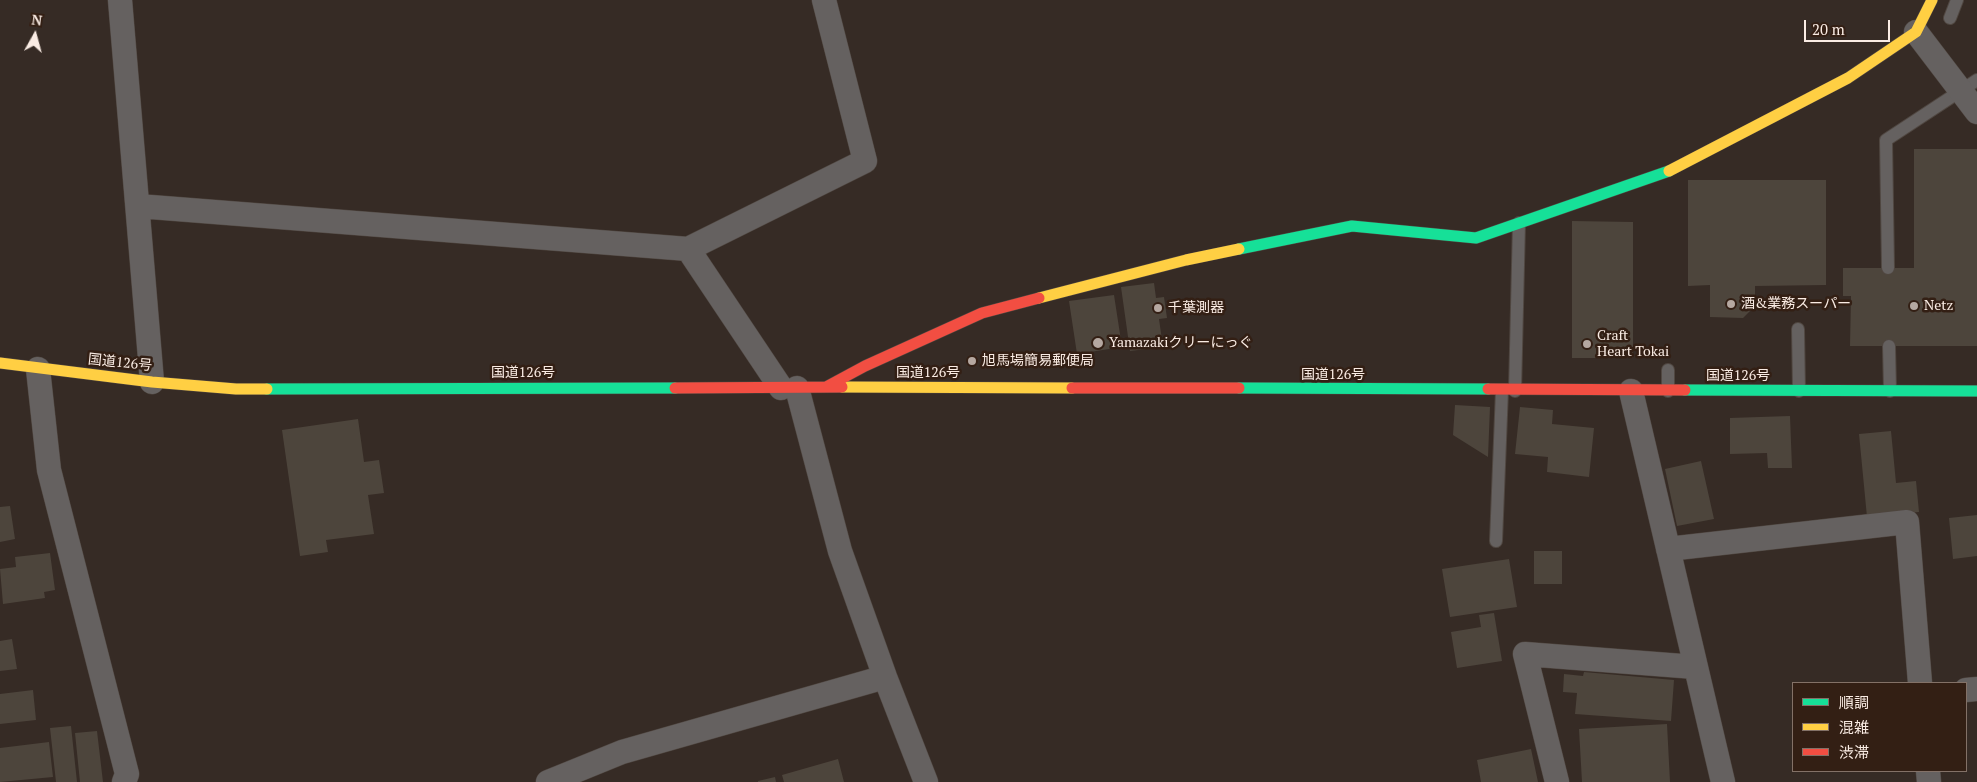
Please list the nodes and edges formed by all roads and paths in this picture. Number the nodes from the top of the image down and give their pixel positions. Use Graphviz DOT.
graph roads {
  1 [pos="120,0"];
  2 [pos="824,0"];
  3 [pos="1932,0"];
  4 [pos="1957,0"];
  5 [pos="1950,18"];
  6 [pos="1916,32"];
  7 [pos="1969,86"];
  8 [pos="1977,112"];
  9 [pos="138,206"];
  10 [pos="1519,223"];
  11 [pos="688,249"];
  12 [pos="1888,268"];
  13 [pos="1798,329"];
  14 [pos="1890,346"];
  15 [pos="0,363"];
  16 [pos="38,369"];
  17 [pos="1668,370"];
  18 [pos="152,382"];
  19 [pos="826,387"];
  20 [pos="789,388"];
  21 [pos="1509,390"];
  22 [pos="1631,391"];
  23 [pos="1668,391"];
  24 [pos="1799,391"];
  25 [pos="1890,391"];
  26 [pos="1977,391"];
  27 [pos="1496,541"];
  28 [pos="1668,549"];
  29 [pos="1695,667"];
  30 [pos="885,677"];
  31 [pos="1920,682"];
  32 [pos="124,782"];
  33 [pos="548,782"];
  34 [pos="926,782"];
  35 [pos="1557,782"];
  36 [pos="1723,782"];
  1 -- 9 [label="street"];
  2 -- 11 [label="street"];
  3 -- 6 [label="main road"];
  4 -- 5 [label="lane"];
  6 -- 7 [label="street"];
  6 -- 10 [label="main road"];
  7 -- 8 [label="street"];
  7 -- 12 [label="lane"];
  9 -- 11 [label="street"];
  9 -- 18 [label="street"];
  10 -- 19 [label="main road"];
  10 -- 21 [label="lane"];
  11 -- 20 [label="street"];
  13 -- 24 [label="lane"];
  14 -- 25 [label="lane"];
  15 -- 16 [label="main road, 国道126号"];
  16 -- 18 [label="main road, 国道126号"];
  16 -- 32 [label="street"];
  17 -- 23 [label="lane"];
  18 -- 20 [label="main road, 国道126号"];
  19 -- 20 [label="main road, 国道126号"];
  19 -- 21 [label="main road, 国道126号"];
  20 -- 30 [label="street"];
  21 -- 22 [label="main road, 国道126号"];
  21 -- 27 [label="lane"];
  22 -- 23 [label="main road, 国道126号"];
  22 -- 28 [label="street"];
  23 -- 24 [label="main road, 国道126号"];
  24 -- 25 [label="main road, 国道126号"];
  25 -- 26 [label="main road, 国道126号"];
  28 -- 29 [label="street"];
  28 -- 31 [label="street"];
  29 -- 35 [label="street"];
  29 -- 36 [label="street"];
  30 -- 33 [label="street"];
  30 -- 34 [label="street"];
}
